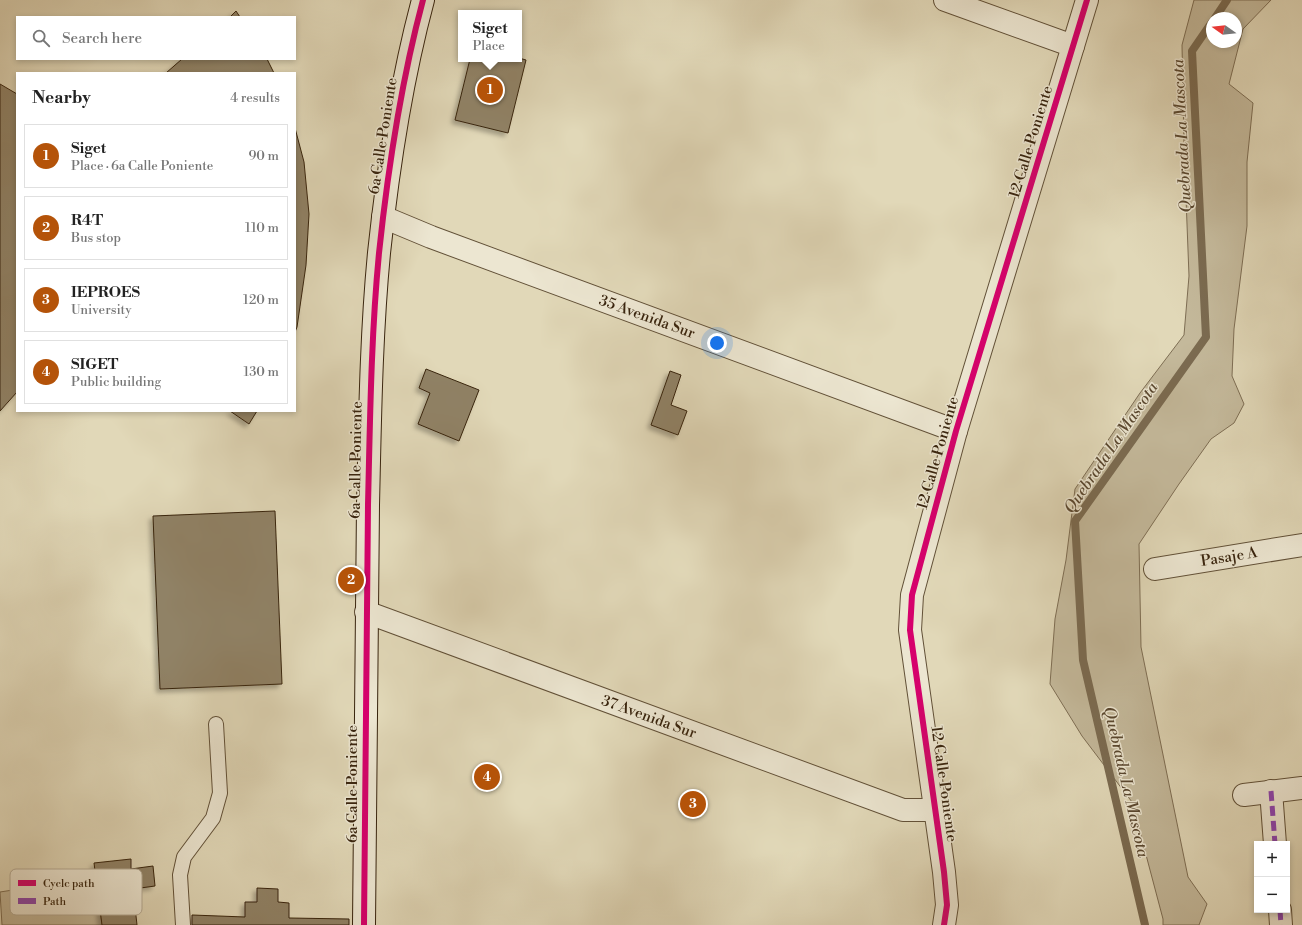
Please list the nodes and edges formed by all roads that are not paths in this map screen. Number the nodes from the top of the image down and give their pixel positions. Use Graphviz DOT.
graph roads {
  1 [pos="423,0"];
  2 [pos="945,0"];
  3 [pos="1087,0"];
  4 [pos="1074,46"];
  5 [pos="383,217"];
  6 [pos="956,431"];
  7 [pos="1302,545"];
  8 [pos="1155,569"];
  9 [pos="366,612"];
  10 [pos="216,724"];
  11 [pos="1302,788"];
  12 [pos="1271,792"];
  13 [pos="1244,795"];
  14 [pos="935,810"];
  15 [pos="1275,841"];
  16 [pos="1280,913"];
  17 [pos="183,925"];
  18 [pos="364,925"];
  19 [pos="944,925"];
  20 [pos="1281,925"];
  1 -- 5 [label="street, 6a Calle Poniente"];
  2 -- 4 [label="street"];
  3 -- 4 [label="street, 12 Calle Poniente"];
  4 -- 6 [label="street, 12 Calle Poniente"];
  5 -- 6 [label="street, 35 Avenida Sur"];
  5 -- 9 [label="street, 6a Calle Poniente"];
  6 -- 14 [label="street, 12 Calle Poniente"];
  7 -- 8 [label="street, Pasaje A"];
  9 -- 14 [label="street, 37 Avenida Sur"];
  9 -- 18 [label="street, 6a Calle Poniente"];
  10 -- 17 [label="lane"];
  11 -- 12 [label="street"];
  12 -- 13 [label="street"];
  12 -- 15 [label="street"];
  14 -- 19 [label="street, 12 Calle Poniente"];
  16 -- 20 [label="street"];
}
